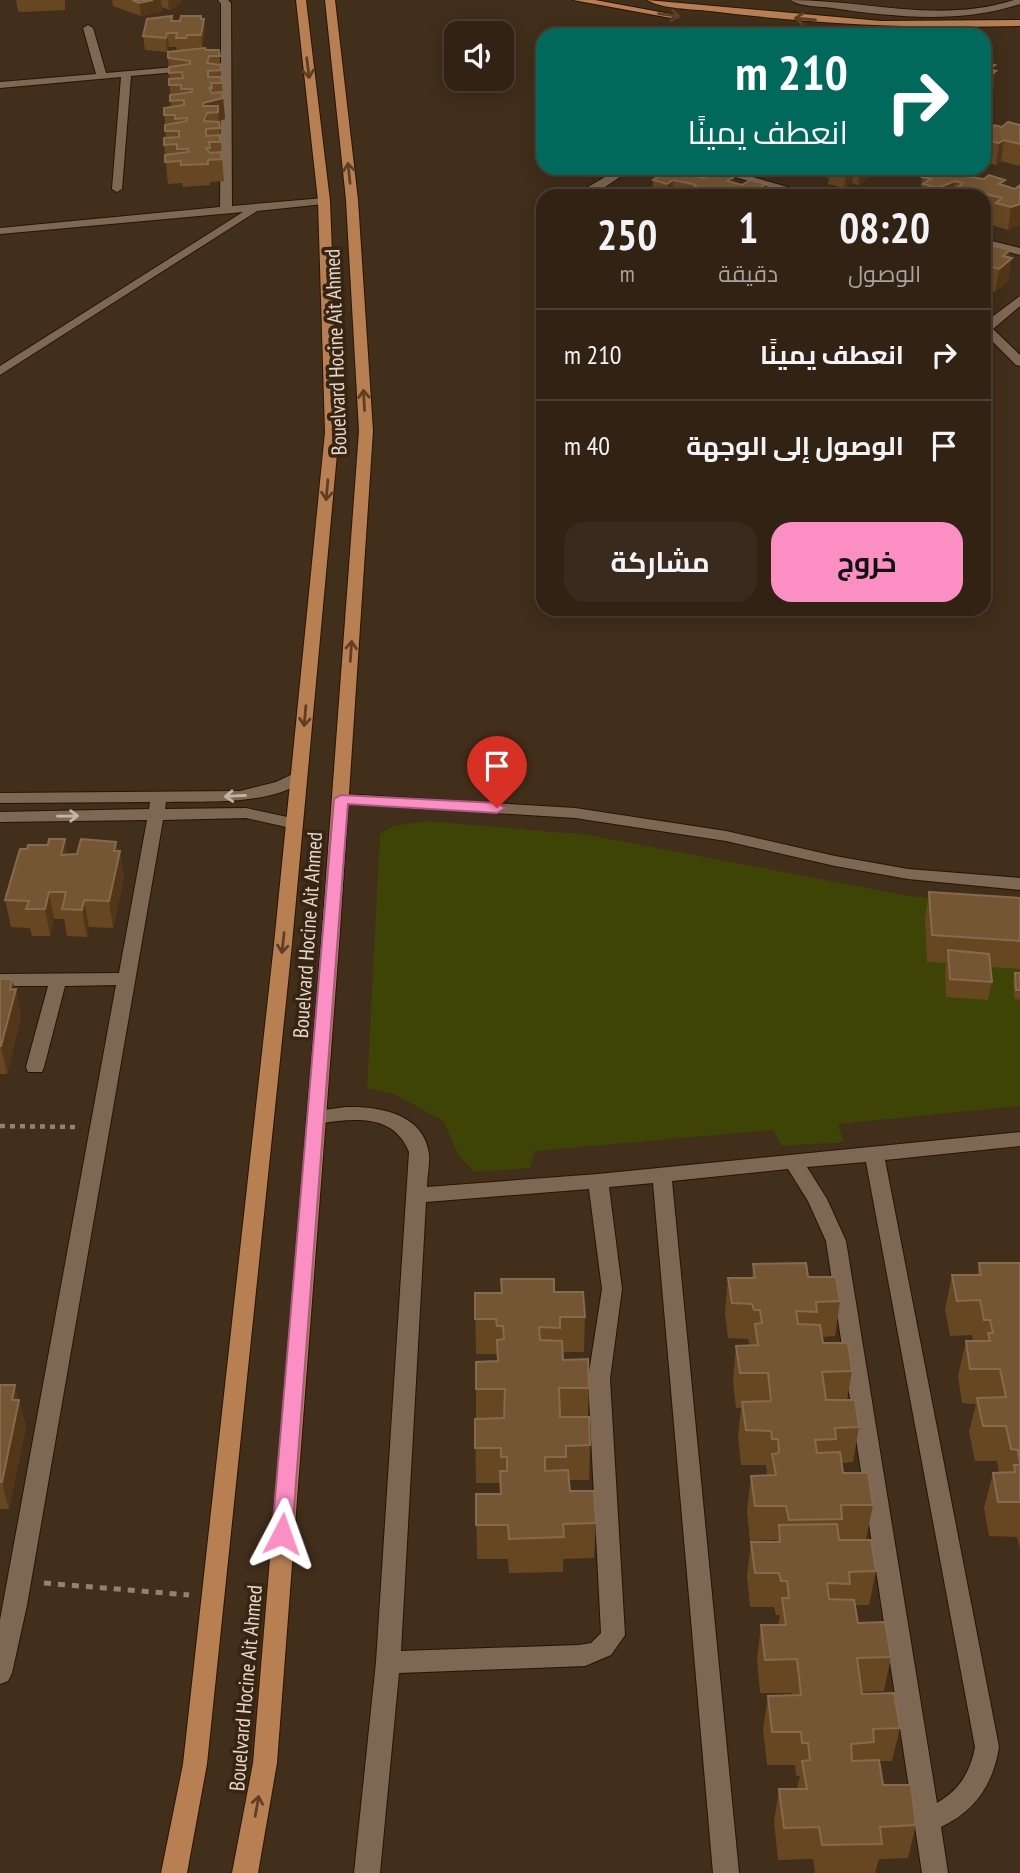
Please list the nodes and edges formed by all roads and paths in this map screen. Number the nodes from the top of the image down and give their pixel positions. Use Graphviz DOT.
graph roads {
  1 [pos="223,0"];
  2 [pos="300,0"];
  3 [pos="330,0"];
  4 [pos="578,0"];
  5 [pos="652,0"];
  6 [pos="794,0"];
  7 [pos="1020,1"];
  8 [pos="991,10"];
  9 [pos="685,17"];
  10 [pos="1020,23"];
  11 [pos="88,28"];
  12 [pos="958,28"];
  13 [pos="985,28"];
  14 [pos="991,29"];
  15 [pos="991,31"];
  16 [pos="1020,33"];
  17 [pos="227,65"];
  18 [pos="126,74"];
  19 [pos="102,76"];
  20 [pos="0,85"];
  21 [pos="991,127"];
  22 [pos="1020,134"];
  23 [pos="616,175"];
  24 [pos="735,175"];
  25 [pos="949,175"];
  26 [pos="972,181"];
  27 [pos="117,189"];
  28 [pos="592,189"];
  29 [pos="787,189"];
  30 [pos="324,201"];
  31 [pos="255,209"];
  32 [pos="226,211"];
  33 [pos="0,232"];
  34 [pos="991,244"];
  35 [pos="1020,252"];
  36 [pos="1020,300"];
  37 [pos="991,323"];
  38 [pos="991,334"];
  39 [pos="1020,362"];
  40 [pos="0,371"];
  41 [pos="299,776"];
  42 [pos="0,798"];
  43 [pos="341,799"];
  44 [pos="157,805"];
  45 [pos="0,817"];
  46 [pos="295,824"];
  47 [pos="1020,884"];
  48 [pos="58,979"];
  49 [pos="126,979"];
  50 [pos="0,980"];
  51 [pos="35,1067"];
  52 [pos="316,1117"];
  53 [pos="0,1126"];
  54 [pos="100,1127"];
  55 [pos="1020,1139"];
  56 [pos="874,1153"];
  57 [pos="793,1161"];
  58 [pos="662,1174"];
  59 [pos="598,1181"];
  60 [pos="416,1195"];
  61 [pos="19,1580"];
  62 [pos="213,1597"];
  63 [pos="7,1605"];
  64 [pos="388,1662"];
  65 [pos="0,1673"];
  66 [pos="929,1820"];
  67 [pos="174,1873"];
  68 [pos="245,1873"];
  69 [pos="367,1873"];
  70 [pos="726,1873"];
  71 [pos="935,1873"];
  1 -- 17 [label="street"];
  2 -- 30 [label="main road, one-way"];
  43 -- 3 [label="main road, Bouelvard Hocine Ait Ahmed, one-way"];
  4 -- 9 [label="main road, one-way"];
  12 -- 5 [label="main road, one-way"];
  6 -- 8 [label="street"];
  7 -- 8 [label="street"];
  8 -- 13 [label="main road"];
  10 -- 14 [label="main road"];
  11 -- 19 [label="street"];
  15 -- 16 [label="main road"];
  17 -- 18 [label="street"];
  17 -- 32 [label="street"];
  18 -- 19 [label="street"];
  18 -- 27 [label="street"];
  19 -- 20 [label="street"];
  21 -- 22 [label="street"];
  23 -- 28 [label="street"];
  24 -- 29 [label="street"];
  25 -- 26 [label="street"];
  30 -- 31 [label="street"];
  30 -- 41 [label="main road, one-way"];
  31 -- 32 [label="street"];
  31 -- 40 [label="street"];
  32 -- 33 [label="street"];
  34 -- 35 [label="street"];
  36 -- 37 [label="street"];
  38 -- 39 [label="street"];
  41 -- 44 [label="street, one-way"];
  41 -- 46 [label="main road"];
  42 -- 44 [label="street"];
  43 -- 47 [label="street"];
  43 -- 52 [label="main road, Bouelvard Hocine Ait Ahmed"];
  45 -- 44 [label="street, one-way"];
  44 -- 46 [label="street"];
  44 -- 49 [label="street"];
  46 -- 62 [label="main road, one-way"];
  48 -- 49 [label="street"];
  48 -- 50 [label="street"];
  48 -- 51 [label="street"];
  49 -- 54 [label="street"];
  52 -- 60 [label="street"];
  68 -- 52 [label="main road, Bouelvard Hocine Ait Ahmed, one-way"];
  53 -- 54 [label="path"];
  54 -- 61 [label="street"];
  55 -- 56 [label="street"];
  56 -- 57 [label="street"];
  56 -- 66 [label="street"];
  57 -- 58 [label="street"];
  57 -- 66 [label="street"];
  58 -- 59 [label="street"];
  58 -- 70 [label="street"];
  59 -- 60 [label="street"];
  59 -- 64 [label="street"];
  60 -- 64 [label="street"];
  61 -- 62 [label="path"];
  61 -- 63 [label="street"];
  62 -- 67 [label="main road"];
  63 -- 65 [label="street"];
  64 -- 69 [label="street"];
  66 -- 71 [label="street"];
}
